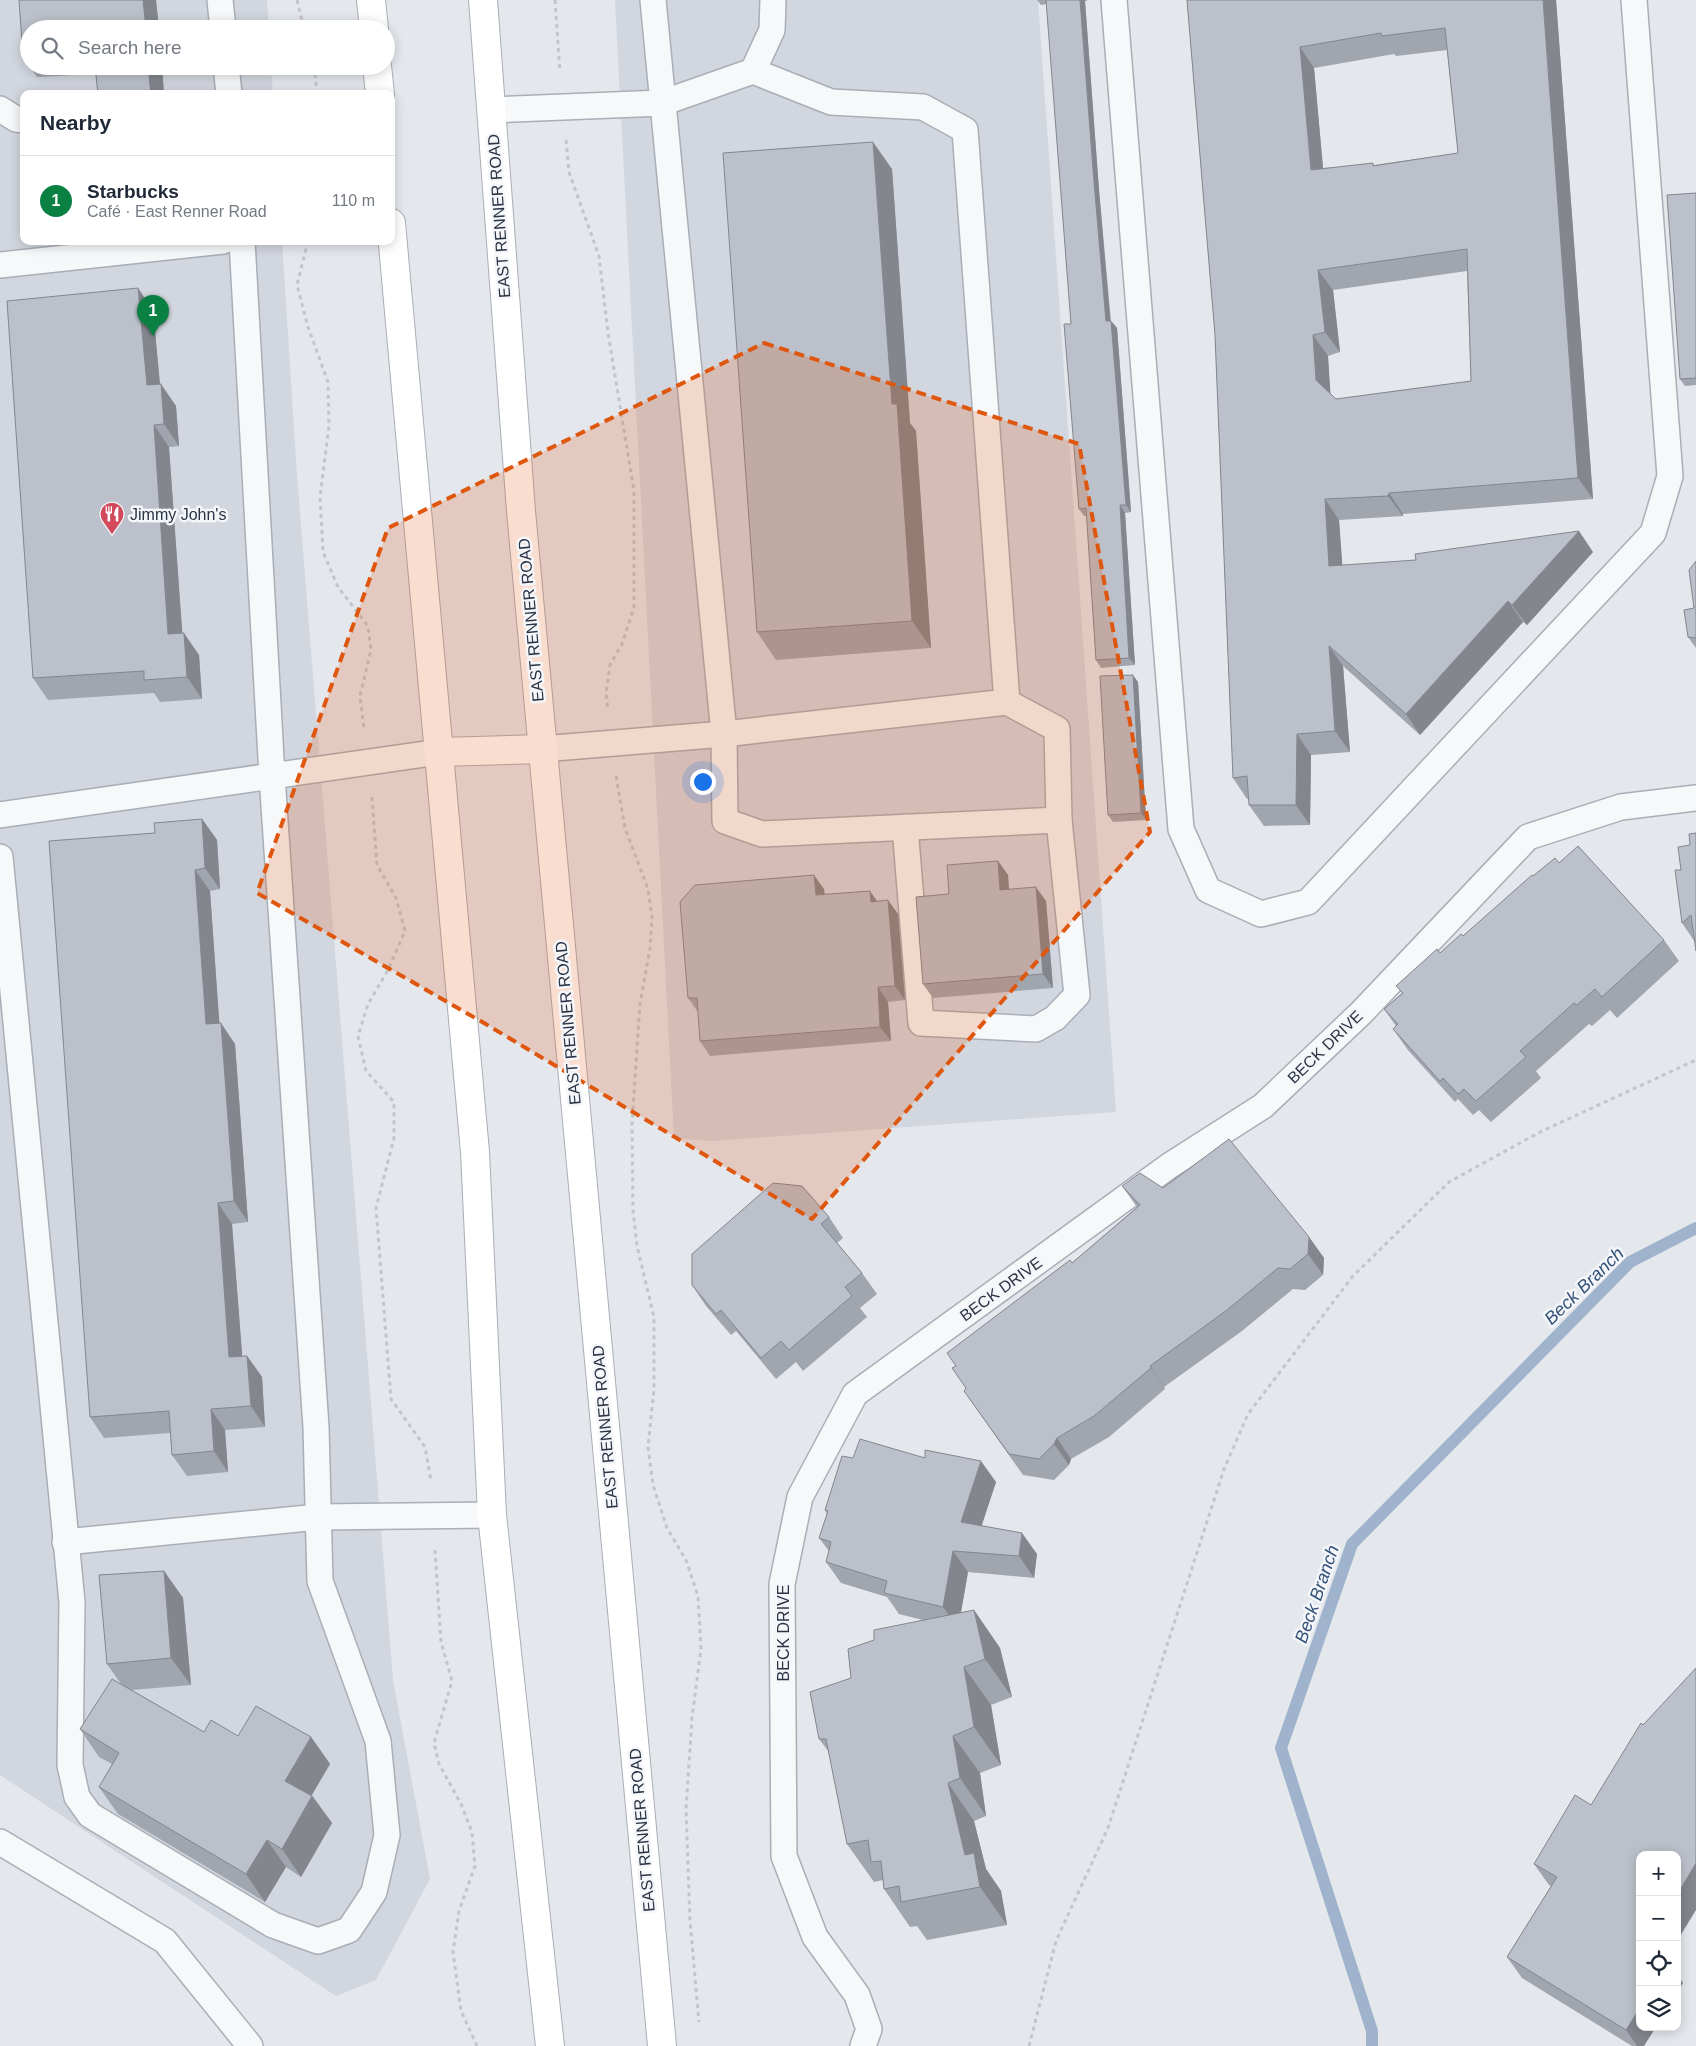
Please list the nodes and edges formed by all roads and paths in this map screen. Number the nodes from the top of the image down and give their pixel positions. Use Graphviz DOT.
graph roads {
  1 [pos="220,0"];
  2 [pos="297,0"];
  3 [pos="371,0"];
  4 [pos="483,0"];
  5 [pos="555,0"];
  6 [pos="653,0"];
  7 [pos="773,0"];
  8 [pos="1114,0"];
  9 [pos="1634,0"];
  10 [pos="222,20"];
  11 [pos="302,20"];
  12 [pos="373,20"];
  13 [pos="753,71"];
  14 [pos="227,75"];
  15 [pos="315,75"];
  16 [pos="378,75"];
  17 [pos="229,90"];
  18 [pos="317,90"];
  19 [pos="380,90"];
  20 [pos="662,103"];
  21 [pos="563,107"];
  22 [pos="0,109"];
  23 [pos="492,110"];
  24 [pos="20,119"];
  25 [pos="186,245"];
  26 [pos="242,245"];
  27 [pos="307,245"];
  28 [pos="393,245"];
  29 [pos="0,265"];
  30 [pos="1007,702"];
  31 [pos="724,734"];
  32 [pos="612,744"];
  33 [pos="542,749"];
  34 [pos="439,752"];
  35 [pos="367,762"];
  36 [pos="272,776"];
  37 [pos="1696,798"];
  38 [pos="0,815"];
  39 [pos="1059,820"];
  40 [pos="905,827"];
  41 [pos="0,857"];
  42 [pos="1696,1060"];
  43 [pos="432,1516"];
  44 [pos="492,1516"];
  45 [pos="318,1517"];
  46 [pos="66,1542"];
  47 [pos="0,1842"];
  48 [pos="699,2027"];
  49 [pos="250,2046"];
  50 [pos="477,2046"];
  51 [pos="550,2046"];
  52 [pos="662,2046"];
  53 [pos="863,2046"];
  54 [pos="1029,2046"];
  1 -- 10 [label="lane"];
  2 -- 11 [label="path"];
  3 -- 12 [label="main road"];
  4 -- 23 [label="main road, EAST RENNER ROAD"];
  5 -- 21 [label="path"];
  6 -- 20 [label="lane"];
  7 -- 13 [label="lane"];
  8 -- 9 [label="lane"];
  13 -- 20 [label="lane"];
  13 -- 30 [label="lane"];
  14 -- 17 [label="lane"];
  15 -- 18 [label="path"];
  16 -- 19 [label="main road"];
  20 -- 21 [label="lane"];
  20 -- 31 [label="lane"];
  21 -- 23 [label="lane"];
  21 -- 32 [label="path"];
  22 -- 24 [label="lane"];
  23 -- 33 [label="main road, EAST RENNER ROAD"];
  25 -- 29 [label="lane"];
  26 -- 36 [label="lane"];
  27 -- 35 [label="path"];
  28 -- 34 [label="main road"];
  30 -- 31 [label="lane"];
  30 -- 39 [label="lane"];
  31 -- 32 [label="lane"];
  31 -- 40 [label="lane"];
  32 -- 33 [label="lane"];
  32 -- 48 [label="path"];
  33 -- 34 [label="main road"];
  33 -- 52 [label="main road, EAST RENNER ROAD"];
  34 -- 35 [label="lane"];
  34 -- 44 [label="main road"];
  35 -- 36 [label="lane"];
  35 -- 43 [label="path"];
  36 -- 38 [label="lane"];
  36 -- 45 [label="lane"];
  37 -- 53 [label="lane, BECK DRIVE"];
  39 -- 40 [label="lane"];
  39 -- 40 [label="lane"];
  41 -- 46 [label="lane"];
  42 -- 54 [label="path"];
  43 -- 44 [label="lane"];
  43 -- 45 [label="lane"];
  43 -- 50 [label="path"];
  44 -- 51 [label="main road"];
  45 -- 46 [label="lane"];
  45 -- 46 [label="lane"];
  47 -- 49 [label="lane"];
}
